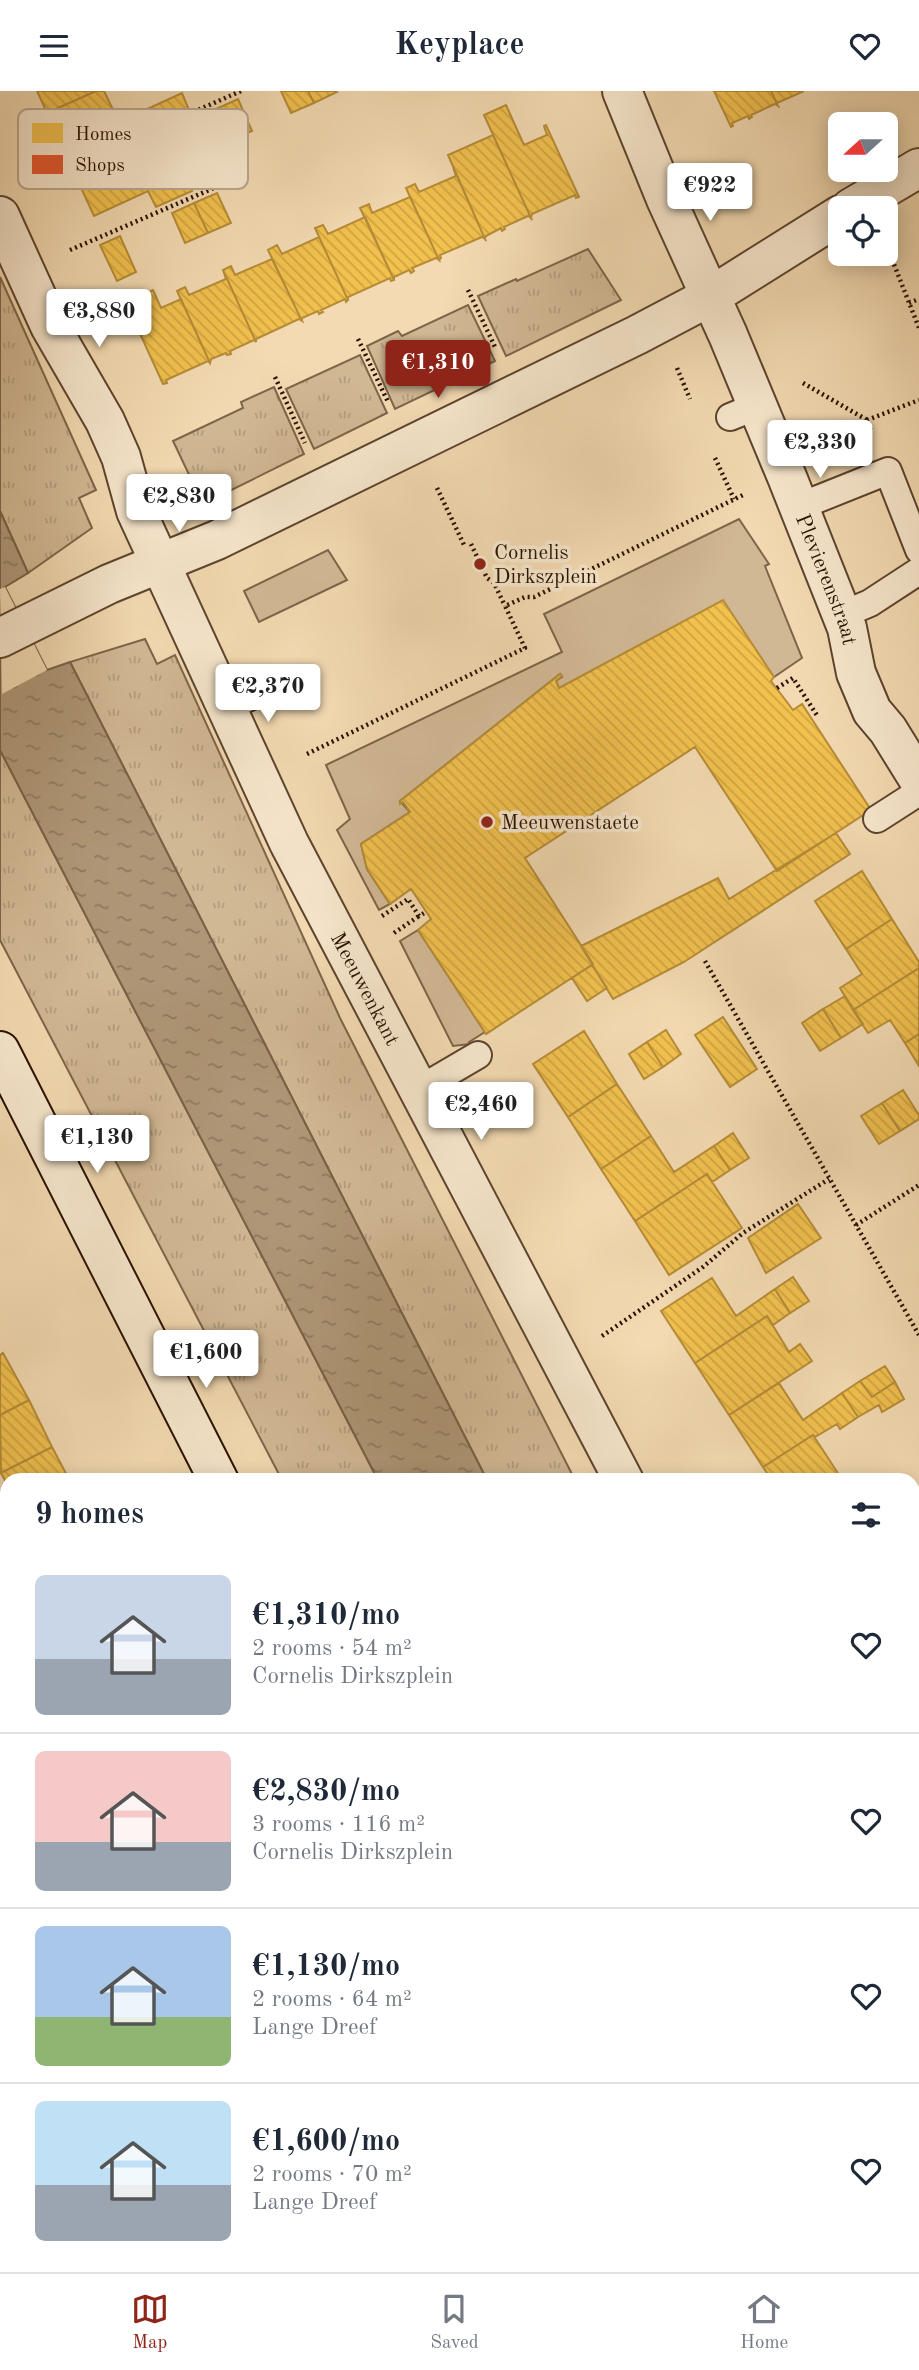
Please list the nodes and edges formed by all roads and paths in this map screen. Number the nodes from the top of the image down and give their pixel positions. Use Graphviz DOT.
graph roads {
  1 [pos="241,91"];
  2 [pos="622,91"];
  3 [pos="200,109"];
  4 [pos="919,168"];
  5 [pos="211,189"];
  6 [pos="871,196"];
  7 [pos="0,216"];
  8 [pos="828,223"];
  9 [pos="75,247"];
  10 [pos="895,266"];
  11 [pos="468,290"];
  12 [pos="711,296"];
  13 [pos="919,299"];
  14 [pos="909,303"];
  15 [pos="917,315"];
  16 [pos="919,328"];
  17 [pos="358,339"];
  18 [pos="500,358"];
  19 [pos="275,377"];
  20 [pos="803,383"];
  21 [pos="919,400"];
  22 [pos="392,411"];
  23 [pos="867,420"];
  24 [pos="309,453"];
  25 [pos="888,471"];
  26 [pos="432,479"];
  27 [pos="750,492"];
  28 [pos="799,507"];
  29 [pos="471,544"];
  30 [pos="465,547"];
  31 [pos="919,550"];
  32 [pos="160,562"];
  33 [pos="919,571"];
  34 [pos="505,607"];
  35 [pos="842,615"];
  36 [pos="12,631"];
  37 [pos="801,678"];
  38 [pos="795,682"];
  39 [pos="777,688"];
  40 [pos="268,689"];
  41 [pos="227,707"];
  42 [pos="822,723"];
  43 [pos="307,754"];
  44 [pos="919,780"];
  45 [pos="919,792"];
  46 [pos="877,820"];
  47 [pos="426,912"];
  48 [pos="419,916"];
  49 [pos="382,917"];
  50 [pos="394,933"];
  51 [pos="705,961"];
  52 [pos="0,1051"];
  53 [pos="478,1055"];
  54 [pos="420,1089"];
  55 [pos="829,1179"];
  56 [pos="919,1185"];
  57 [pos="856,1225"];
  58 [pos="608,1332"];
  59 [pos="919,1335"];
  60 [pos="215,1473"];
  61 [pos="620,1473"];
  1 -- 3 [label="path"];
  2 -- 12 [label="street, Plevierenstraat"];
  4 -- 6 [label="street"];
  5 -- 9 [label="path"];
  7 -- 32 [label="street, Meeuwenkant"];
  8 -- 12 [label="street"];
  10 -- 14 [label="path"];
  11 -- 18 [label="path"];
  12 -- 28 [label="street, Plevierenstraat"];
  12 -- 32 [label="street"];
  13 -- 14 [label="path"];
  14 -- 15 [label="path"];
  15 -- 16 [label="path"];
  17 -- 22 [label="path"];
  19 -- 24 [label="path"];
  20 -- 23 [label="path"];
  21 -- 23 [label="path"];
  23 -- 25 [label="path"];
  25 -- 28 [label="lane"];
  25 -- 31 [label="lane"];
  26 -- 30 [label="path"];
  27 -- 34 [label="path"];
  28 -- 35 [label="street, Plevierenstraat"];
  29 -- 34 [label="path"];
  32 -- 36 [label="street"];
  32 -- 41 [label="street, Meeuwenkant"];
  33 -- 35 [label="lane"];
  34 -- 43 [label="path"];
  35 -- 44 [label="street, Plevierenstraat"];
  37 -- 38 [label="path"];
  38 -- 39 [label="path"];
  38 -- 42 [label="path"];
  40 -- 41 [label="lane"];
  41 -- 54 [label="street, Meeuwenkant"];
  45 -- 46 [label="lane"];
  47 -- 48 [label="path"];
  48 -- 49 [label="path"];
  48 -- 50 [label="path"];
  51 -- 55 [label="path"];
  52 -- 60 [label="street"];
  53 -- 54 [label="lane"];
  54 -- 61 [label="street, Meeuwenkant"];
  55 -- 57 [label="path"];
  55 -- 58 [label="path"];
  56 -- 57 [label="path"];
  57 -- 59 [label="path"];
}
